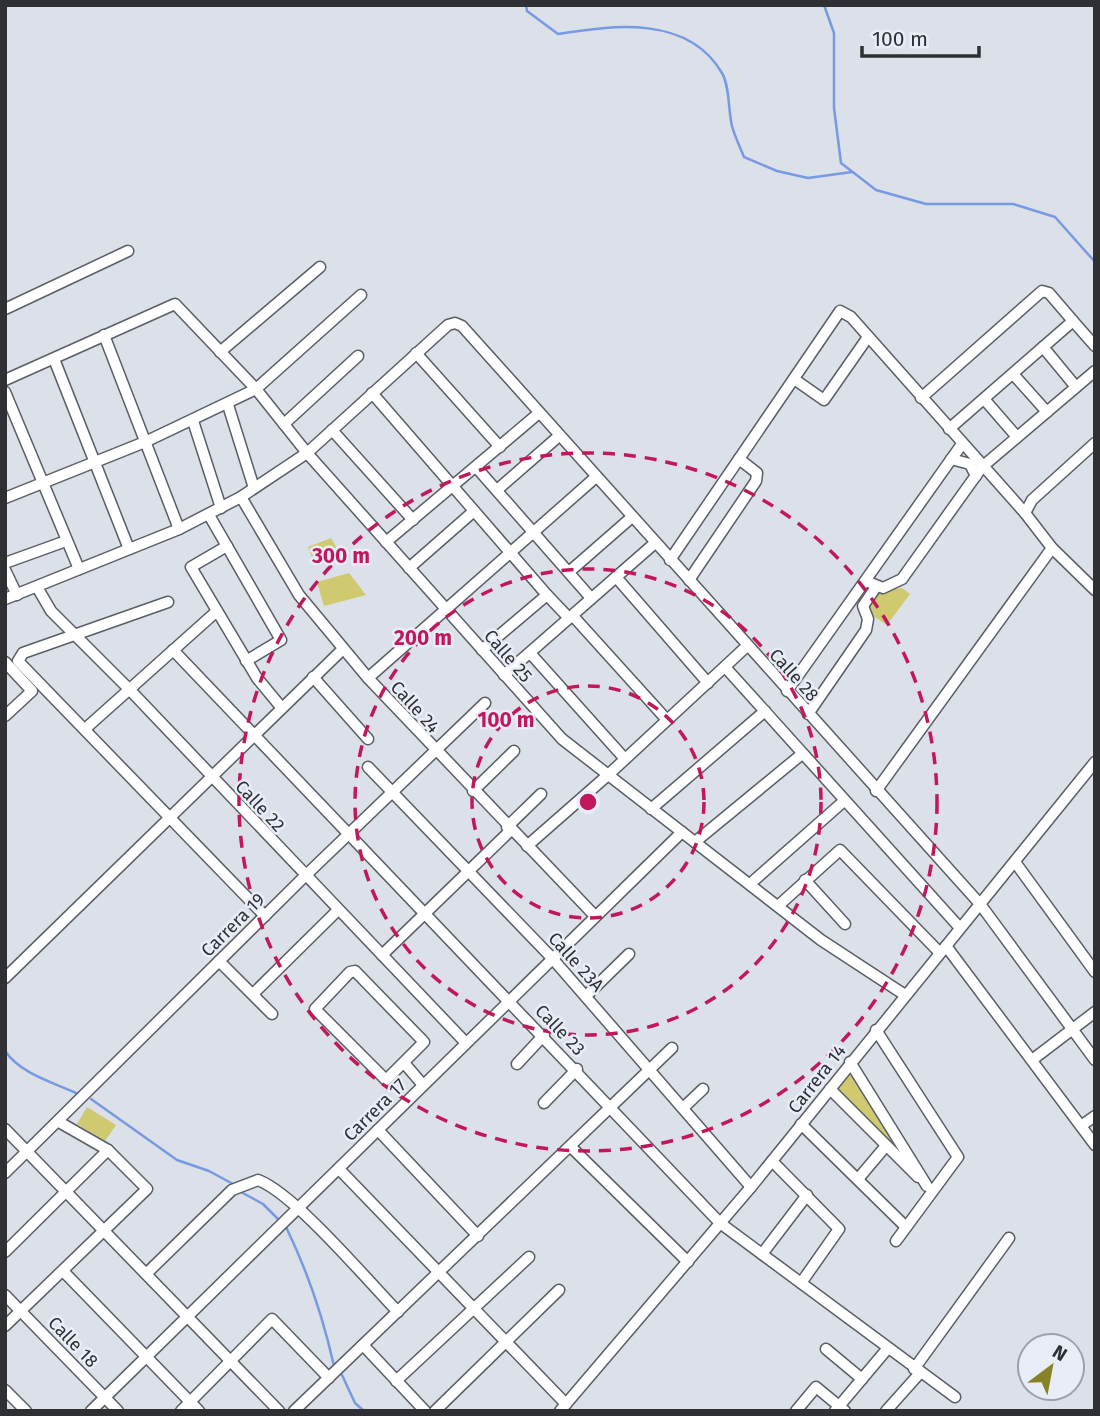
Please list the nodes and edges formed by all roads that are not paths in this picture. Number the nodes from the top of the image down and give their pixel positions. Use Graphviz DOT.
graph roads {
  1 [pos="128,251"];
  2 [pos="320,267"];
  3 [pos="361,295"];
  4 [pos="5,309"];
  5 [pos="1073,321"];
  6 [pos="104,335"];
  7 [pos="868,337"];
  8 [pos="1095,346"];
  9 [pos="1043,347"];
  10 [pos="220,352"];
  11 [pos="416,353"];
  12 [pos="358,356"];
  13 [pos="54,359"];
  14 [pos="1095,371"];
  15 [pos="1013,374"];
  16 [pos="794,379"];
  17 [pos="5,380"];
  18 [pos="1076,387"];
  19 [pos="256,390"];
  20 [pos="5,392"];
  21 [pos="373,393"];
  22 [pos="921,398"];
  23 [pos="984,399"];
  24 [pos="228,405"];
  25 [pos="1047,412"];
  26 [pos="538,413"];
  27 [pos="193,421"];
  28 [pos="284,424"];
  29 [pos="949,429"];
  30 [pos="332,430"];
  31 [pos="559,436"];
  32 [pos="1017,437"];
  33 [pos="145,442"];
  34 [pos="1095,443"];
  35 [pos="962,444"];
  36 [pos="500,447"];
  37 [pos="307,453"];
  38 [pos="738,459"];
  39 [pos="951,459"];
  40 [pos="94,463"];
  41 [pos="476,467"];
  42 [pos="979,471"];
  43 [pos="596,477"];
  44 [pos="41,482"];
  45 [pos="453,486"];
  46 [pos="254,488"];
  47 [pos="497,490"];
  48 [pos="241,497"];
  49 [pos="5,498"];
  50 [pos="221,508"];
  51 [pos="474,511"];
  52 [pos="1025,513"];
  53 [pos="208,515"];
  54 [pos="632,517"];
  55 [pos="412,520"];
  56 [pos="179,529"];
  57 [pos="534,532"];
  58 [pos="66,541"];
  59 [pos="386,542"];
  60 [pos="655,543"];
  61 [pos="227,546"];
  62 [pos="1052,548"];
  63 [pos="129,549"];
  64 [pos="510,553"];
  65 [pos="670,560"];
  66 [pos="7,565"];
  67 [pos="408,568"];
  68 [pos="79,569"];
  69 [pos="569,572"];
  70 [pos="616,577"];
  71 [pos="689,580"];
  72 [pos="866,581"];
  73 [pos="37,587"];
  74 [pos="876,587"];
  75 [pos="1095,590"];
  76 [pos="17,595"];
  77 [pos="547,595"];
  78 [pos="591,598"];
  79 [pos="5,599"];
  80 [pos="168,602"];
  81 [pos="446,609"];
  82 [pos="217,611"];
  83 [pos="863,611"];
  84 [pos="845,612"];
  85 [pos="573,616"];
  86 [pos="74,635"];
  87 [pos="747,646"];
  88 [pos="343,649"];
  89 [pos="482,649"];
  90 [pos="173,650"];
  91 [pos="530,653"];
  92 [pos="246,661"];
  93 [pos="5,662"];
  94 [pos="725,667"];
  95 [pos="504,675"];
  96 [pos="313,677"];
  97 [pos="368,678"];
  98 [pos="708,683"];
  99 [pos="129,689"];
  100 [pos="788,691"];
  101 [pos="485,704"];
  102 [pos="281,707"];
  103 [pos="765,711"];
  104 [pos="807,714"];
  105 [pos="5,716"];
  106 [pos="667,720"];
  107 [pos="85,729"];
  108 [pos="254,734"];
  109 [pos="368,739"];
  110 [pos="434,751"];
  111 [pos="514,751"];
  112 [pos="802,754"];
  113 [pos="625,759"];
  114 [pos="1095,762"];
  115 [pos="368,767"];
  116 [pos="608,775"];
  117 [pos="211,776"];
  118 [pos="473,791"];
  119 [pos="876,791"];
  120 [pos="392,792"];
  121 [pos="541,794"];
  122 [pos="844,801"];
  123 [pos="651,809"];
  124 [pos="169,816"];
  125 [pos="509,828"];
  126 [pos="682,832"];
  127 [pos="349,833"];
  128 [pos="695,842"];
  129 [pos="527,846"];
  130 [pos="1015,862"];
  131 [pos="468,872"];
  132 [pos="305,876"];
  133 [pos="805,880"];
  134 [pos="750,884"];
  135 [pos="980,904"];
  136 [pos="778,906"];
  137 [pos="338,910"];
  138 [pos="426,912"];
  139 [pos="265,916"];
  140 [pos="594,916"];
  141 [pos="845,924"];
  142 [pos="960,929"];
  143 [pos="943,949"];
  144 [pos="629,954"];
  145 [pos="382,955"];
  146 [pos="552,958"];
  147 [pos="219,961"];
  148 [pos="1095,972"];
  149 [pos="5,978"];
  150 [pos="253,994"];
  151 [pos="905,995"];
  152 [pos="586,996"];
  153 [pos="510,1000"];
  154 [pos="1095,1012"];
  155 [pos="272,1014"];
  156 [pos="1072,1029"];
  157 [pos="876,1030"];
  158 [pos="544,1035"];
  159 [pos="466,1043"];
  160 [pos="672,1048"];
  161 [pos="1032,1060"];
  162 [pos="1095,1060"];
  163 [pos="850,1062"];
  164 [pos="517,1064"];
  165 [pos="405,1065"];
  166 [pos="577,1069"];
  167 [pos="650,1070"];
  168 [pos="423,1085"];
  169 [pos="703,1089"];
  170 [pos="830,1089"];
  171 [pos="544,1103"];
  172 [pos="612,1107"];
  173 [pos="683,1108"];
  174 [pos="1095,1115"];
  175 [pos="59,1122"];
  176 [pos="801,1124"];
  177 [pos="1081,1126"];
  178 [pos="5,1129"];
  179 [pos="378,1130"];
  180 [pos="1095,1145"];
  181 [pos="572,1147"];
  182 [pos="885,1147"];
  183 [pos="108,1150"];
  184 [pos="28,1152"];
  185 [pos="772,1161"];
  186 [pos="339,1169"];
  187 [pos="5,1173"];
  188 [pos="858,1180"];
  189 [pos="751,1186"];
  190 [pos="930,1189"];
  191 [pos="66,1191"];
  192 [pos="807,1195"];
  193 [pos="299,1210"];
  194 [pos="720,1223"];
  195 [pos="906,1227"];
  196 [pos="104,1231"];
  197 [pos="478,1236"];
  198 [pos="1009,1238"];
  199 [pos="896,1241"];
  200 [pos="5,1252"];
  201 [pos="762,1254"];
  202 [pos="529,1257"];
  203 [pos="688,1262"];
  204 [pos="63,1271"];
  205 [pos="440,1272"];
  206 [pos="146,1274"];
  207 [pos="801,1283"];
  208 [pos="559,1290"];
  209 [pos="5,1296"];
  210 [pos="473,1308"];
  211 [pos="21,1311"];
  212 [pos="398,1312"];
  213 [pos="187,1316"];
  214 [pos="5,1326"];
  215 [pos="504,1340"];
  216 [pos="363,1345"];
  217 [pos="888,1348"];
  218 [pos="826,1349"];
  219 [pos="145,1357"];
  220 [pos="230,1361"];
  221 [pos="917,1371"];
  222 [pos="329,1378"];
  223 [pos="862,1379"];
  224 [pos="396,1381"];
  225 [pos="5,1390"];
  226 [pos="105,1397"];
  227 [pos="955,1397"];
  228 [pos="190,1401"];
  229 [pos="563,1407"];
  230 [pos="839,1409"];
  231 [pos="26,1411"];
  232 [pos="91,1411"];
  233 [pos="118,1411"];
  234 [pos="181,1411"];
  235 [pos="199,1411"];
  236 [pos="279,1411"];
  237 [pos="294,1411"];
  238 [pos="425,1411"];
  239 [pos="435,1411"];
  240 [pos="796,1411"];
  241 [pos="886,1411"];
  1 -- 4 [label="street"];
  2 -- 10 [label="street"];
  3 -- 19 [label="street"];
  5 -- 8 [label="street"];
  5 -- 9 [label="street"];
  5 -- 22 [label="street"];
  6 -- 10 [label="street, Calle 25"];
  6 -- 13 [label="street"];
  6 -- 33 [label="street"];
  7 -- 16 [label="street"];
  7 -- 16 [label="street"];
  7 -- 22 [label="street"];
  9 -- 15 [label="street"];
  9 -- 18 [label="street"];
  10 -- 19 [label="street, Calle 25"];
  11 -- 21 [label="street"];
  11 -- 26 [label="street, Calle 28"];
  11 -- 36 [label="street"];
  12 -- 28 [label="street"];
  13 -- 17 [label="street"];
  13 -- 40 [label="street"];
  14 -- 18 [label="street"];
  15 -- 23 [label="street"];
  15 -- 25 [label="street"];
  16 -- 38 [label="street"];
  18 -- 25 [label="street"];
  19 -- 24 [label="street"];
  19 -- 28 [label="street, Calle 25"];
  20 -- 44 [label="street"];
  21 -- 30 [label="street"];
  21 -- 45 [label="street"];
  22 -- 29 [label="street"];
  23 -- 29 [label="street"];
  23 -- 32 [label="street"];
  24 -- 27 [label="street"];
  24 -- 46 [label="street"];
  25 -- 32 [label="street"];
  26 -- 31 [label="street, Calle 28"];
  26 -- 36 [label="street"];
  27 -- 33 [label="street"];
  27 -- 50 [label="street"];
  28 -- 37 [label="street, Calle 25"];
  29 -- 35 [label="street"];
  30 -- 37 [label="street"];
  30 -- 55 [label="street"];
  31 -- 43 [label="street, Calle 28"];
  31 -- 47 [label="street"];
  32 -- 42 [label="street"];
  33 -- 40 [label="street"];
  33 -- 56 [label="street"];
  34 -- 52 [label="street"];
  35 -- 39 [label="street"];
  35 -- 42 [label="street"];
  36 -- 41 [label="street"];
  37 -- 46 [label="street"];
  37 -- 59 [label="street, Calle 25"];
  38 -- 65 [label="street"];
  38 -- 71 [label="street"];
  39 -- 42 [label="street"];
  39 -- 72 [label="street"];
  40 -- 44 [label="street"];
  40 -- 63 [label="street"];
  41 -- 45 [label="street"];
  41 -- 47 [label="street"];
  42 -- 52 [label="street"];
  42 -- 74 [label="street"];
  43 -- 54 [label="street, Calle 28"];
  43 -- 57 [label="street"];
  44 -- 49 [label="street"];
  44 -- 58 [label="street"];
  45 -- 51 [label="street"];
  45 -- 55 [label="street"];
  46 -- 48 [label="street"];
  47 -- 57 [label="street"];
  48 -- 50 [label="street"];
  48 -- 88 [label="street, Calle 24"];
  50 -- 53 [label="street"];
  51 -- 64 [label="street"];
  51 -- 67 [label="street"];
  52 -- 62 [label="street"];
  53 -- 56 [label="street"];
  53 -- 61 [label="street"];
  54 -- 60 [label="street, Calle 28"];
  54 -- 69 [label="street"];
  55 -- 59 [label="street"];
  56 -- 63 [label="street"];
  57 -- 64 [label="street"];
  57 -- 69 [label="street"];
  58 -- 66 [label="street"];
  58 -- 68 [label="street"];
  59 -- 67 [label="street, Calle 25"];
  60 -- 65 [label="street, Calle 28"];
  60 -- 70 [label="street"];
  61 -- 82 [label="street"];
  61 -- 92 [label="street"];
  62 -- 75 [label="street"];
  62 -- 119 [label="street"];
  63 -- 68 [label="street"];
  64 -- 77 [label="street"];
  64 -- 81 [label="street"];
  65 -- 71 [label="street, Calle 28"];
  66 -- 76 [label="street"];
  67 -- 81 [label="street, Calle 25"];
  68 -- 73 [label="street"];
  69 -- 78 [label="street"];
  70 -- 78 [label="street"];
  70 -- 98 [label="street"];
  71 -- 87 [label="street, Calle 28"];
  72 -- 74 [label="street"];
  72 -- 84 [label="street"];
  73 -- 76 [label="street"];
  73 -- 86 [label="street, Calle 22"];
  74 -- 83 [label="street"];
  76 -- 79 [label="street"];
  77 -- 85 [label="street"];
  77 -- 89 [label="street"];
  78 -- 85 [label="street"];
  80 -- 86 [label="street"];
  81 -- 89 [label="street, Calle 25"];
  81 -- 97 [label="street"];
  82 -- 90 [label="street"];
  82 -- 92 [label="street"];
  83 -- 84 [label="street"];
  83 -- 104 [label="street"];
  84 -- 100 [label="street"];
  85 -- 91 [label="street"];
  85 -- 106 [label="street"];
  86 -- 99 [label="street, Calle 22"];
  86 -- 107 [label="street"];
  87 -- 94 [label="street"];
  87 -- 100 [label="street, Calle 28"];
  88 -- 96 [label="street"];
  88 -- 97 [label="street, Calle 24"];
  89 -- 95 [label="street, Calle 25"];
  90 -- 99 [label="street"];
  90 -- 108 [label="street, Calle 23"];
  91 -- 95 [label="street"];
  91 -- 113 [label="street"];
  92 -- 102 [label="street"];
  93 -- 105 [label="street"];
  94 -- 98 [label="street"];
  94 -- 103 [label="street"];
  95 -- 116 [label="street, Calle 25"];
  96 -- 102 [label="street"];
  96 -- 109 [label="street"];
  97 -- 110 [label="street, Calle 24"];
  98 -- 106 [label="street"];
  99 -- 107 [label="street"];
  99 -- 117 [label="street, Calle 22"];
  100 -- 104 [label="street, Calle 28"];
  101 -- 110 [label="street, Carrera 19"];
  102 -- 108 [label="street"];
  103 -- 112 [label="street"];
  103 -- 123 [label="street"];
  104 -- 119 [label="street, Calle 28"];
  106 -- 113 [label="street"];
  107 -- 124 [label="street"];
  108 -- 117 [label="street"];
  108 -- 127 [label="street, Calle 23"];
  110 -- 118 [label="street, Calle 24"];
  110 -- 120 [label="street, Carrera 19"];
  111 -- 118 [label="street"];
  112 -- 122 [label="street"];
  112 -- 128 [label="street"];
  113 -- 116 [label="street"];
  114 -- 130 [label="street, Carrera 14"];
  115 -- 120 [label="street, Calle 23A"];
  116 -- 123 [label="street, Calle 25"];
  116 -- 129 [label="street"];
  117 -- 124 [label="street"];
  117 -- 132 [label="street, Calle 22"];
  118 -- 125 [label="street, Calle 24"];
  119 -- 135 [label="street, Calle 28"];
  120 -- 127 [label="street, Carrera 19"];
  120 -- 131 [label="street, Calle 23A"];
  121 -- 125 [label="street"];
  122 -- 134 [label="street"];
  122 -- 142 [label="street"];
  123 -- 126 [label="street, Calle 25"];
  124 -- 139 [label="street"];
  124 -- 149 [label="street"];
  125 -- 129 [label="street, Calle 24"];
  125 -- 131 [label="street"];
  126 -- 128 [label="street, Calle 25"];
  126 -- 140 [label="street, Carrera 17"];
  127 -- 132 [label="street, Carrera 19"];
  127 -- 138 [label="street, Calle 23"];
  128 -- 134 [label="street, Calle 25"];
  129 -- 140 [label="street, Calle 24"];
  130 -- 135 [label="street, Carrera 14"];
  130 -- 148 [label="street"];
  131 -- 138 [label="street"];
  131 -- 146 [label="street, Calle 23A"];
  132 -- 137 [label="street, Calle 22"];
  132 -- 139 [label="street, Carrera 19"];
  133 -- 136 [label="street"];
  133 -- 141 [label="street"];
  133 -- 143 [label="street"];
  134 -- 136 [label="street, Calle 25"];
  135 -- 142 [label="street, Carrera 14"];
  135 -- 156 [label="street, Calle 28"];
  136 -- 151 [label="street, Calle 25"];
  137 -- 145 [label="street, Calle 22"];
  137 -- 150 [label="street"];
  138 -- 145 [label="street"];
  138 -- 153 [label="street, Calle 23"];
  139 -- 147 [label="street, Carrera 19"];
  140 -- 146 [label="street, Carrera 17"];
  142 -- 143 [label="street, Carrera 14"];
  143 -- 151 [label="street, Carrera 14"];
  143 -- 161 [label="street"];
  144 -- 152 [label="street"];
  145 -- 159 [label="street, Calle 22"];
  146 -- 152 [label="street, Calle 23A"];
  146 -- 153 [label="street, Carrera 17"];
  147 -- 150 [label="street"];
  147 -- 175 [label="street, Carrera 19"];
  150 -- 155 [label="street"];
  151 -- 157 [label="street, Carrera 14"];
  152 -- 167 [label="street, Calle 23A"];
  153 -- 158 [label="street, Calle 23"];
  153 -- 159 [label="street, Carrera 17"];
  154 -- 156 [label="street"];
  156 -- 161 [label="street"];
  156 -- 162 [label="street, Calle 28"];
  157 -- 163 [label="street, Carrera 14"];
  157 -- 190 [label="street"];
  158 -- 164 [label="street"];
  158 -- 166 [label="street, Calle 23"];
  159 -- 168 [label="street, Carrera 17"];
  160 -- 167 [label="street"];
  161 -- 177 [label="street"];
  163 -- 170 [label="street, Carrera 14"];
  163 -- 190 [label="street"];
  165 -- 165 [label="street"];
  165 -- 168 [label="street"];
  166 -- 171 [label="street"];
  166 -- 172 [label="street, Calle 23"];
  167 -- 172 [label="street"];
  167 -- 173 [label="street, Calle 23A"];
  168 -- 179 [label="street, Carrera 17"];
  169 -- 173 [label="street"];
  170 -- 176 [label="street, Carrera 14"];
  170 -- 182 [label="street"];
  172 -- 181 [label="street"];
  172 -- 194 [label="street, Calle 23"];
  173 -- 189 [label="street, Calle 23A"];
  174 -- 177 [label="street"];
  175 -- 183 [label="street"];
  175 -- 184 [label="street, Carrera 19"];
  176 -- 185 [label="street, Carrera 14"];
  176 -- 188 [label="street"];
  177 -- 180 [label="street"];
  178 -- 184 [label="street"];
  179 -- 186 [label="street, Carrera 17"];
  179 -- 197 [label="street"];
  181 -- 197 [label="street"];
  181 -- 203 [label="street"];
  182 -- 188 [label="street"];
  182 -- 190 [label="street"];
  183 -- 191 [label="street"];
  183 -- 196 [label="street"];
  184 -- 187 [label="street, Carrera 19"];
  184 -- 191 [label="street"];
  185 -- 189 [label="street, Carrera 14"];
  185 -- 192 [label="street"];
  186 -- 193 [label="street, Carrera 17"];
  186 -- 205 [label="street"];
  188 -- 195 [label="street"];
  189 -- 194 [label="street, Carrera 14"];
  190 -- 195 [label="street"];
  191 -- 196 [label="street"];
  191 -- 200 [label="street"];
  192 -- 201 [label="street"];
  192 -- 207 [label="street"];
  193 -- 206 [label="street"];
  193 -- 212 [label="street"];
  193 -- 213 [label="street, Carrera 17"];
  194 -- 201 [label="street, Calle 23"];
  194 -- 203 [label="street, Carrera 14"];
  195 -- 199 [label="street"];
  196 -- 204 [label="street"];
  196 -- 206 [label="street"];
  197 -- 205 [label="street"];
  198 -- 221 [label="street"];
  201 -- 207 [label="street, Calle 23"];
  202 -- 210 [label="street"];
  203 -- 229 [label="street, Carrera 14"];
  204 -- 211 [label="street"];
  204 -- 219 [label="street"];
  205 -- 210 [label="street"];
  205 -- 212 [label="street"];
  206 -- 213 [label="street"];
  207 -- 217 [label="street, Calle 23"];
  208 -- 215 [label="street"];
  209 -- 211 [label="street, Calle 18"];
  210 -- 215 [label="street"];
  210 -- 224 [label="street"];
  211 -- 214 [label="street"];
  211 -- 226 [label="street, Calle 18"];
  212 -- 216 [label="street"];
  213 -- 219 [label="street, Carrera 17"];
  213 -- 220 [label="street"];
  215 -- 229 [label="street"];
  215 -- 239 [label="street"];
  216 -- 222 [label="street"];
  216 -- 224 [label="street"];
  217 -- 221 [label="street, Calle 23"];
  217 -- 223 [label="street"];
  218 -- 223 [label="street"];
  219 -- 226 [label="street, Carrera 17"];
  219 -- 228 [label="street"];
  220 -- 222 [label="street"];
  220 -- 228 [label="street"];
  220 -- 236 [label="street"];
  221 -- 227 [label="street, Calle 23"];
  221 -- 241 [label="street"];
  222 -- 237 [label="street"];
  223 -- 230 [label="street"];
  224 -- 238 [label="street"];
  225 -- 231 [label="street"];
  226 -- 232 [label="street, Carrera 17"];
  226 -- 233 [label="street, Calle 18"];
  228 -- 234 [label="street"];
  228 -- 235 [label="street"];
  230 -- 240 [label="street"];
}
